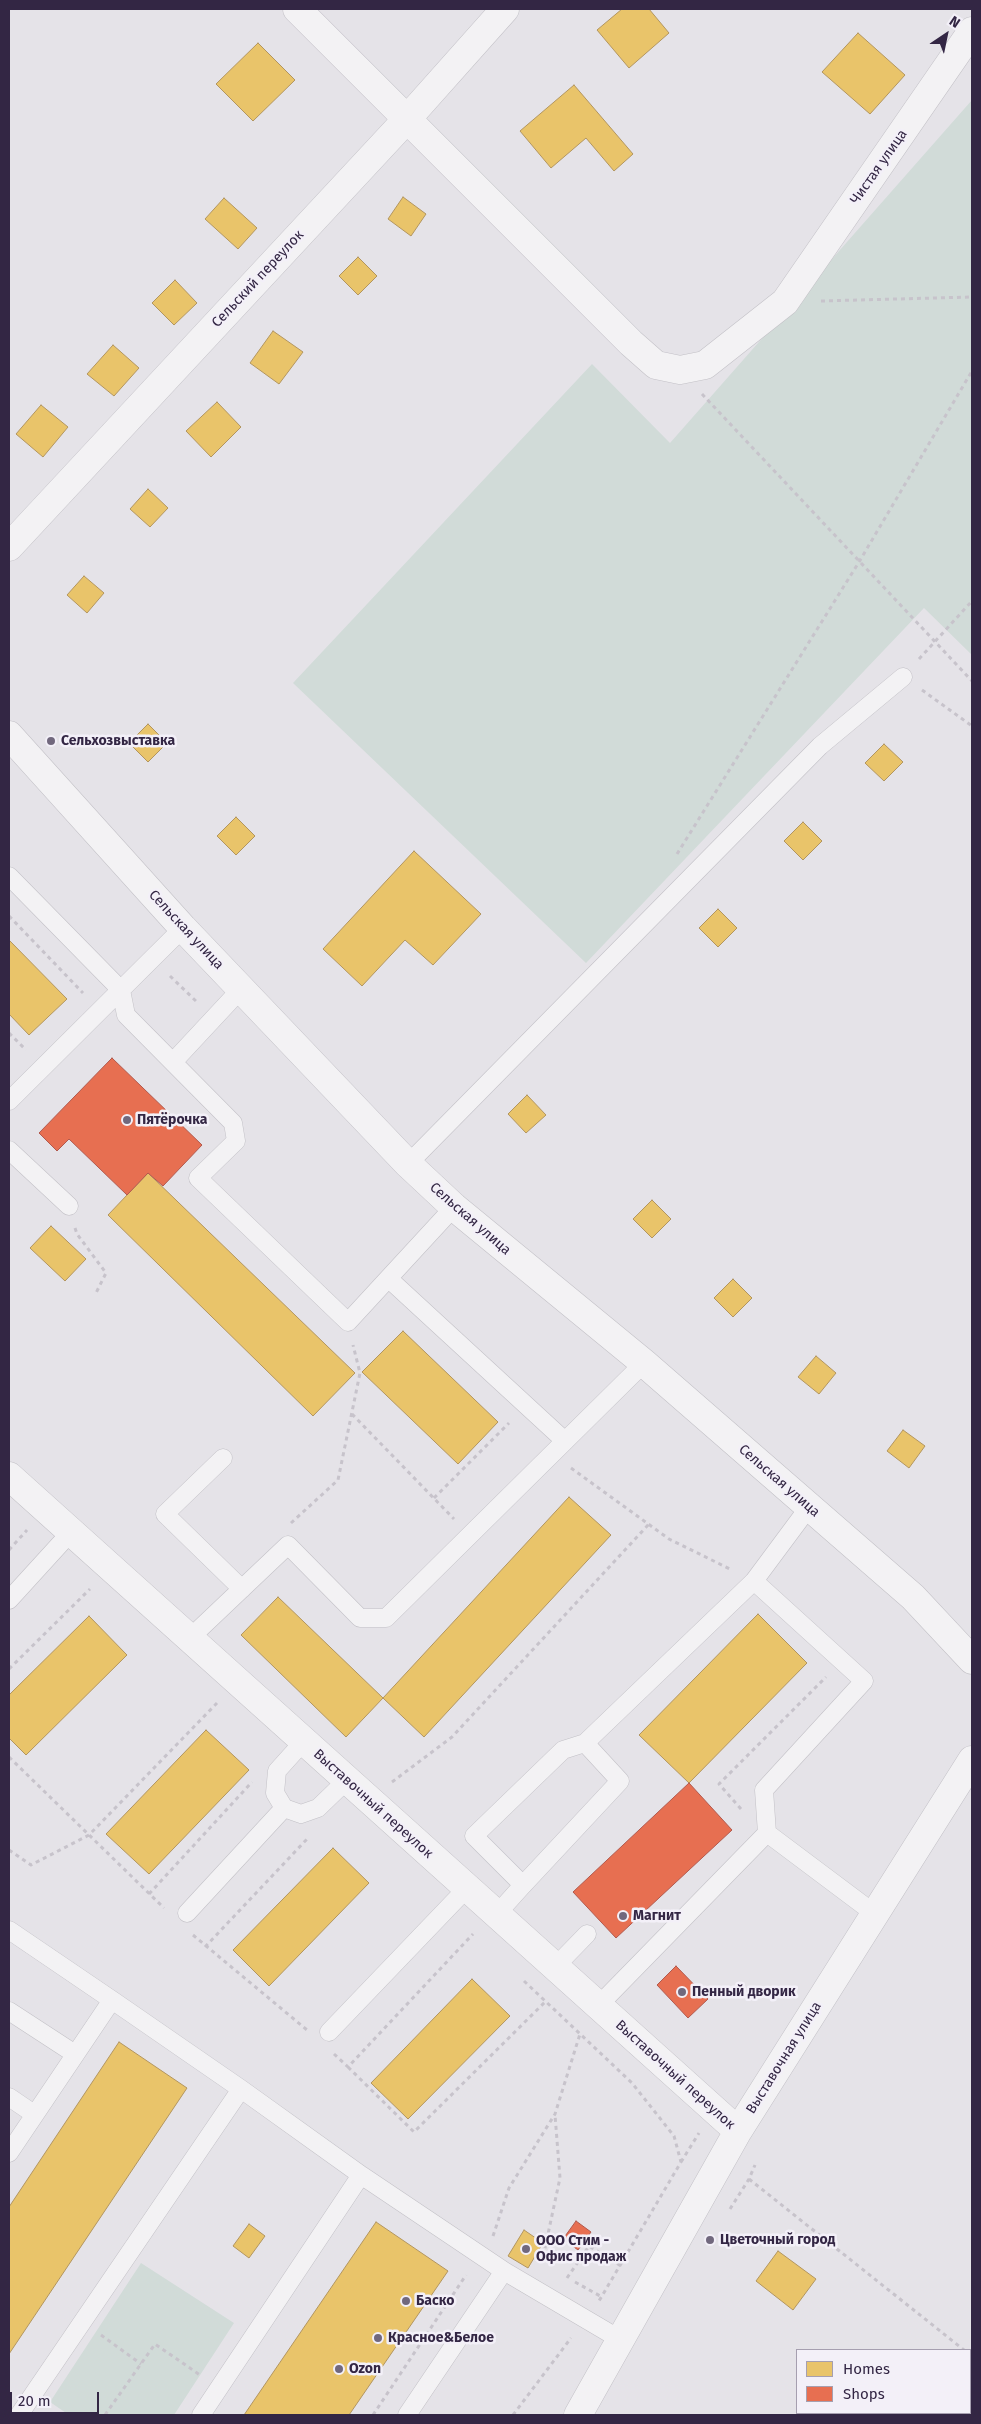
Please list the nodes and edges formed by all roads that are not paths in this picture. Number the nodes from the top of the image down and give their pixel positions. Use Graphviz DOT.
graph roads {
  1 [pos="297,9"];
  2 [pos="505,9"];
  3 [pos="972,31"];
  4 [pos="407,119"];
  5 [pos="9,548"];
  6 [pos="903,677"];
  7 [pos="9,735"];
  8 [pos="9,876"];
  9 [pos="183,928"];
  10 [pos="121,990"];
  11 [pos="242,990"];
  12 [pos="173,1062"];
  13 [pos="9,1101"];
  14 [pos="9,1150"];
  15 [pos="408,1164"];
  16 [pos="69,1206"];
  17 [pos="454,1207"];
  18 [pos="388,1279"];
  19 [pos="644,1363"];
  20 [pos="565,1441"];
  21 [pos="223,1458"];
  22 [pos="9,1476"];
  23 [pos="810,1507"];
  24 [pos="71,1532"];
  25 [pos="754,1581"];
  26 [pos="242,1589"];
  27 [pos="9,1600"];
  28 [pos="190,1638"];
  29 [pos="972,1660"];
  30 [pos="304,1741"];
  31 [pos="585,1743"];
  32 [pos="972,1760"];
  33 [pos="354,1786"];
  34 [pos="284,1808"];
  35 [pos="767,1832"];
  36 [pos="523,1884"];
  37 [pos="466,1888"];
  38 [pos="179,1914"];
  39 [pos="875,1914"];
  40 [pos="496,1915"];
  41 [pos="9,1930"];
  42 [pos="587,1934"];
  43 [pos="562,1973"];
  44 [pos="112,2000"];
  45 [pos="598,2006"];
  46 [pos="9,2011"];
  47 [pos="323,2039"];
  48 [pos="75,2054"];
  49 [pos="241,2088"];
  50 [pos="9,2097"];
  51 [pos="34,2114"];
  52 [pos="738,2132"];
  53 [pos="9,2153"];
  54 [pos="360,2175"];
  55 [pos="504,2271"];
  56 [pos="621,2340"];
  57 [pos="19,2415"];
  58 [pos="201,2415"];
  59 [pos="407,2415"];
  60 [pos="578,2415"];
  1 -- 4 [label="street"];
  2 -- 4 [label="street, Сельский переулок"];
  3 -- 4 [label="street, Чистая улица"];
  4 -- 5 [label="street, Сельский переулок"];
  6 -- 15 [label="lane"];
  7 -- 9 [label="street, Сельская улица"];
  8 -- 10 [label="lane"];
  9 -- 10 [label="lane"];
  9 -- 11 [label="street, Сельская улица"];
  10 -- 12 [label="lane"];
  10 -- 13 [label="lane"];
  11 -- 12 [label="lane"];
  11 -- 15 [label="street, Сельская улица"];
  12 -- 18 [label="lane"];
  14 -- 16 [label="lane"];
  15 -- 17 [label="street, Сельская улица"];
  17 -- 18 [label="lane"];
  17 -- 19 [label="street, Сельская улица"];
  18 -- 20 [label="lane"];
  19 -- 20 [label="lane"];
  19 -- 23 [label="street, Сельская улица"];
  20 -- 26 [label="lane"];
  21 -- 26 [label="lane"];
  22 -- 24 [label="street, Выставочный переулок"];
  23 -- 25 [label="lane"];
  23 -- 29 [label="street, Сельская улица"];
  24 -- 27 [label="lane"];
  24 -- 28 [label="street, Выставочный переулок"];
  25 -- 31 [label="lane"];
  25 -- 35 [label="lane"];
  26 -- 28 [label="lane"];
  28 -- 30 [label="street, Выставочный переулок"];
  30 -- 33 [label="street, Выставочный переулок"];
  30 -- 34 [label="lane"];
  31 -- 36 [label="lane"];
  31 -- 36 [label="lane"];
  32 -- 39 [label="street, Выставочная улица"];
  33 -- 34 [label="lane"];
  33 -- 37 [label="street, Выставочный переулок"];
  34 -- 38 [label="lane"];
  35 -- 39 [label="lane"];
  35 -- 45 [label="lane"];
  36 -- 40 [label="lane"];
  37 -- 40 [label="street, Выставочный переулок"];
  37 -- 47 [label="lane"];
  39 -- 52 [label="street, Выставочная улица"];
  40 -- 43 [label="street, Выставочный переулок"];
  41 -- 44 [label="lane"];
  42 -- 43 [label="lane"];
  43 -- 45 [label="street, Выставочный переулок"];
  44 -- 48 [label="lane"];
  44 -- 49 [label="lane"];
  45 -- 52 [label="street, Выставочный переулок"];
  46 -- 48 [label="lane"];
  48 -- 51 [label="lane"];
  49 -- 54 [label="lane"];
  49 -- 57 [label="lane"];
  50 -- 51 [label="lane"];
  51 -- 53 [label="lane"];
  52 -- 56 [label="street, Выставочная улица"];
  54 -- 55 [label="lane"];
  54 -- 58 [label="lane"];
  55 -- 56 [label="lane"];
  55 -- 59 [label="lane"];
  56 -- 60 [label="street, Выставочная улица"];
}
